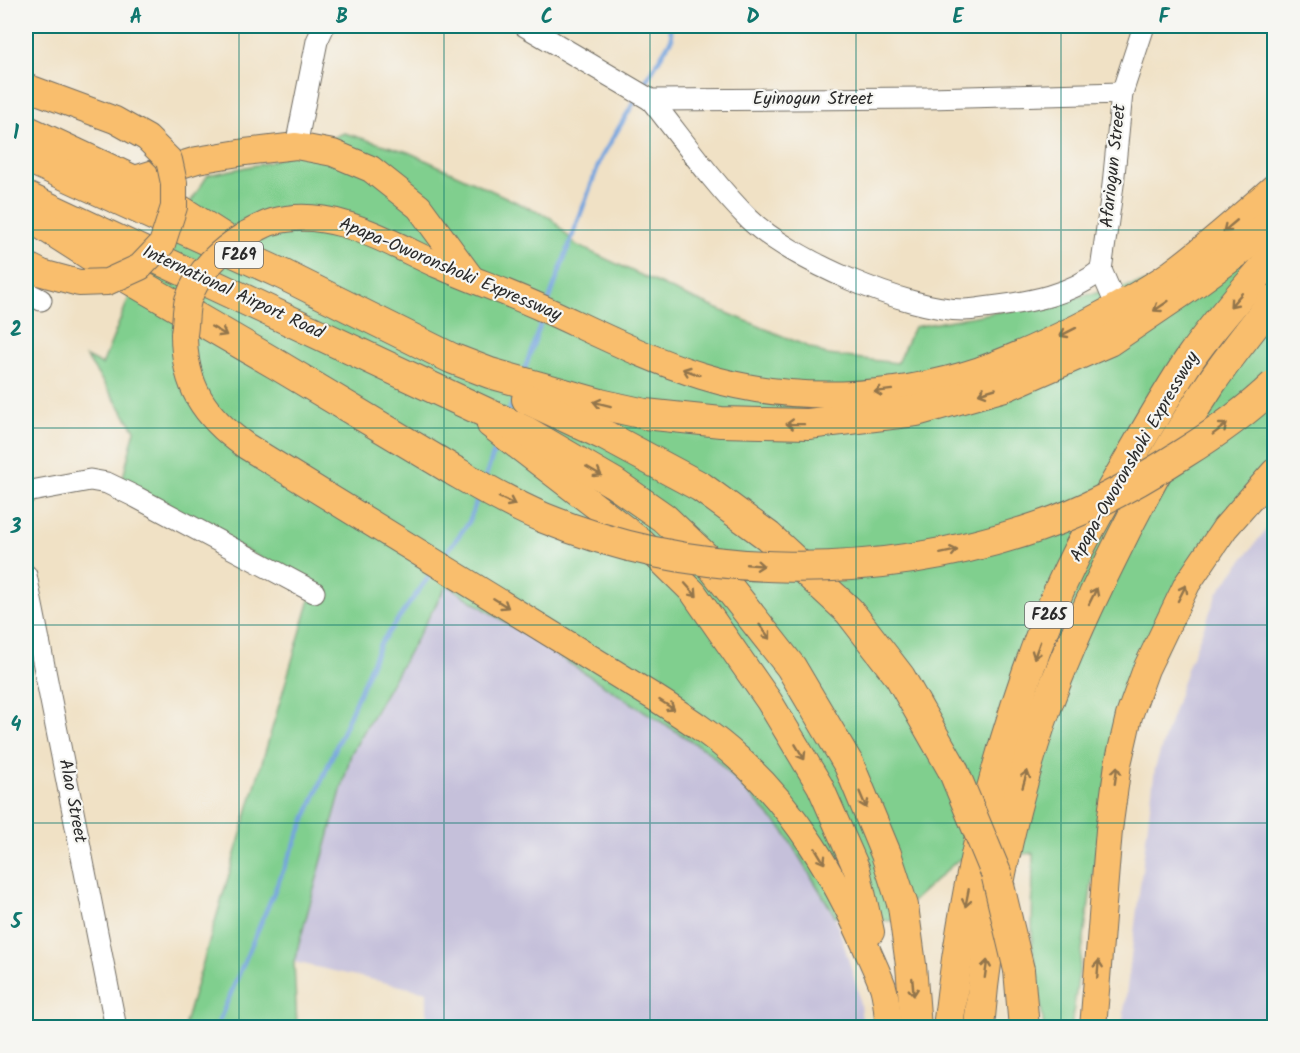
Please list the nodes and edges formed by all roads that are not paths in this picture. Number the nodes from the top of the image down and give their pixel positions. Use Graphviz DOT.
graph roads {
  1 [pos="324,26"];
  2 [pos="525,26"];
  3 [pos="1144,26"];
  4 [pos="26,87"];
  5 [pos="1122,93"];
  6 [pos="651,100"];
  7 [pos="26,128"];
  8 [pos="296,146"];
  9 [pos="26,157"];
  10 [pos="135,179"];
  11 [pos="1275,188"];
  12 [pos="26,197"];
  13 [pos="26,214"];
  14 [pos="1275,220"];
  15 [pos="26,229"];
  16 [pos="1275,256"];
  17 [pos="26,265"];
  18 [pos="109,267"];
  19 [pos="1101,270"];
  20 [pos="284,275"];
  21 [pos="473,281"];
  22 [pos="1275,300"];
  23 [pos="1117,307"];
  24 [pos="1275,385"];
  25 [pos="480,392"];
  26 [pos="539,395"];
  27 [pos="522,438"];
  28 [pos="1275,472"];
  29 [pos="26,492"];
  30 [pos="26,575"];
  31 [pos="314,592"];
  32 [pos="883,988"];
  33 [pos="116,1028"];
  34 [pos="889,1028"];
  35 [pos="916,1028"];
  36 [pos="948,1028"];
  37 [pos="979,1028"];
  38 [pos="1024,1028"];
  39 [pos="1093,1028"];
  1 -- 8 [label="street"];
  2 -- 6 [label="street, Eyinogun Street"];
  3 -- 5 [label="street, Afariogun Street"];
  4 -- 17 [label="main road, bridge"];
  5 -- 6 [label="street, Eyinogun Street"];
  5 -- 19 [label="street, Afariogun Street"];
  6 -- 19 [label="street"];
  7 -- 10 [label="main road, International Airport Road"];
  8 -- 10 [label="main road"];
  8 -- 21 [label="main road"];
  9 -- 20 [label="highway, International Airport Road / F269"];
  10 -- 20 [label="main road, International Airport Road"];
  11 -- 23 [label="main road, Apapa-Oworonshoki Expressway, one-way"];
  12 -- 25 [label="highway, International Airport Road / F269"];
  13 -- 18 [label="highway"];
  14 -- 26 [label="highway, one-way"];
  15 -- 18 [label="highway"];
  16 -- 36 [label="highway, Apapa-Oworonshoki Expressway / F265, one-way"];
  18 -- 24 [label="highway, one-way, bridge"];
  19 -- 23 [label="street"];
  20 -- 25 [label="highway, International Airport Road / F269"];
  23 -- 21 [label="main road, Apapa-Oworonshoki Expressway, one-way"];
  21 -- 32 [label="main road, Apapa-Oworonshoki Expressway, one-way, bridge"];
  37 -- 22 [label="highway, Apapa-Oworonshoki Expressway / F265, one-way"];
  25 -- 26 [label="highway"];
  25 -- 27 [label="highway"];
  26 -- 38 [label="highway, bridge"];
  27 -- 32 [label="main road, one-way"];
  27 -- 35 [label="highway, one-way"];
  39 -- 28 [label="main road, one-way"];
  29 -- 31 [label="street"];
  30 -- 33 [label="street, Alao Street"];
  32 -- 34 [label="main road, Apapa-Oworonshoki Expressway"];
}
